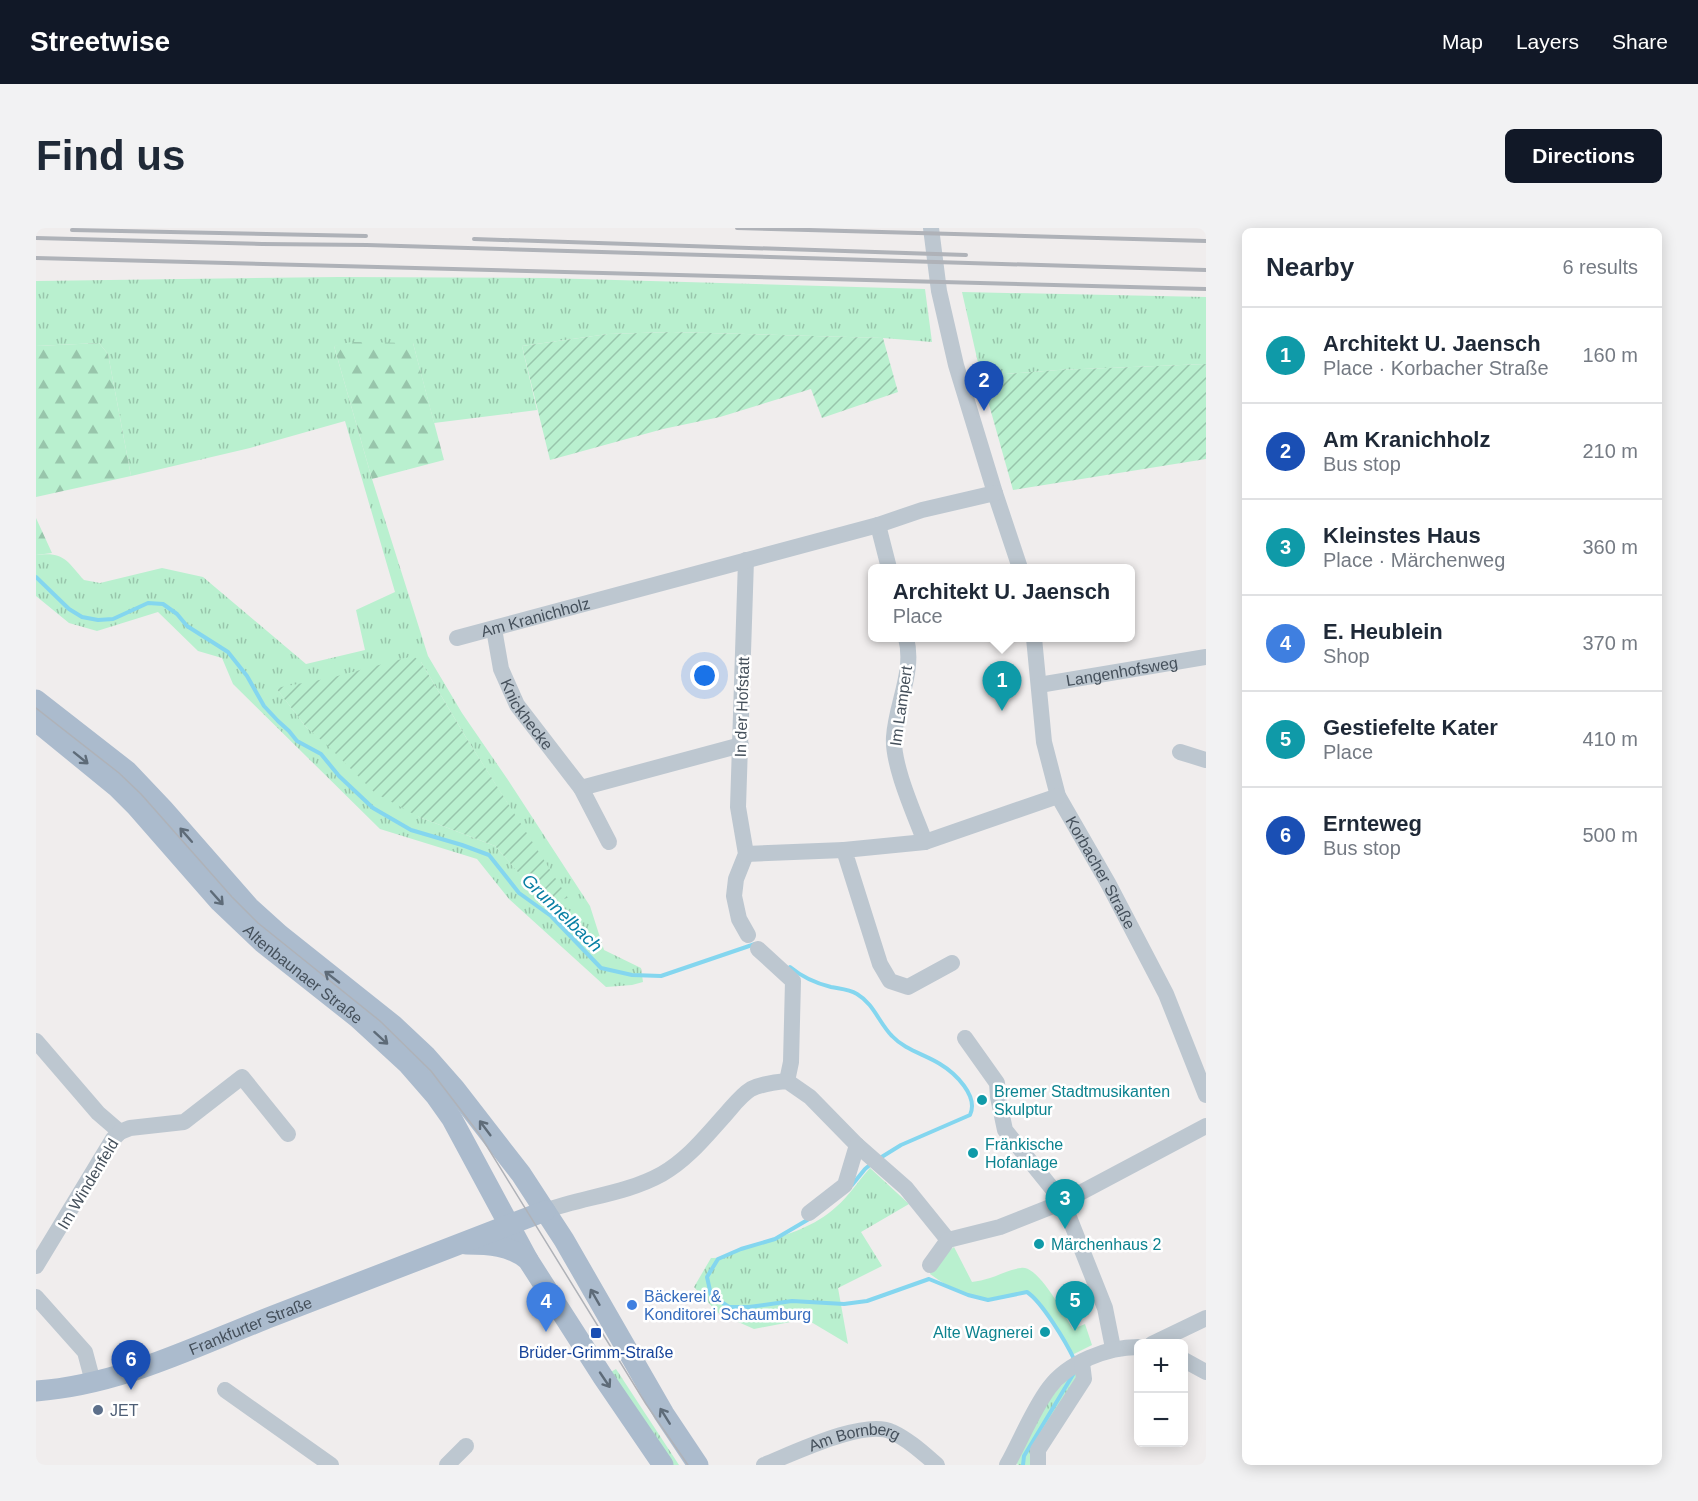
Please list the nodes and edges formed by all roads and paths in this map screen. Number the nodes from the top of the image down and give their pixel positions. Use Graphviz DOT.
graph roads {
  1 [pos="931,228"];
  2 [pos="995,493"];
  3 [pos="878,525"];
  4 [pos="746,560"];
  5 [pos="888,564"];
  6 [pos="1019,564"];
  7 [pos="494,629"];
  8 [pos="457,638"];
  9 [pos="906,642"];
  10 [pos="1034,642"];
  11 [pos="1206,657"];
  12 [pos="1039,685"];
  13 [pos="36,700"];
  14 [pos="36,721"];
  15 [pos="741,745"];
  16 [pos="1180,752"];
  17 [pos="1206,760"];
  18 [pos="581,788"];
  19 [pos="1058,796"];
  20 [pos="609,842"];
  21 [pos="925,843"];
  22 [pos="843,850"];
  23 [pos="746,854"];
  24 [pos="952,963"];
  25 [pos="965,1038"];
  26 [pos="36,1041"];
  27 [pos="787,1081"];
  28 [pos="1206,1095"];
  29 [pos="1206,1126"];
  30 [pos="120,1132"];
  31 [pos="288,1134"];
  32 [pos="862,1148"];
  33 [pos="1063,1202"];
  34 [pos="545,1211"];
  35 [pos="809,1213"];
  36 [pos="510,1224"];
  37 [pos="948,1240"];
  38 [pos="460,1245"];
  39 [pos="528,1260"];
  40 [pos="930,1265"];
  41 [pos="36,1266"];
  42 [pos="36,1297"];
  43 [pos="1206,1318"];
  44 [pos="1162,1339"];
  45 [pos="1134,1347"];
  46 [pos="1113,1348"];
  47 [pos="1188,1362"];
  48 [pos="1077,1365"];
  49 [pos="1206,1372"];
  50 [pos="93,1382"];
  51 [pos="225,1390"];
  52 [pos="36,1391"];
  53 [pos="466,1446"];
  54 [pos="331,1465"];
  55 [pos="447,1465"];
  56 [pos="663,1465"];
  57 [pos="698,1465"];
  58 [pos="764,1465"];
  59 [pos="937,1465"];
  60 [pos="1006,1465"];
  61 [pos="1038,1465"];
  1 -- 2 [label="street"];
  2 -- 3 [label="street, Am Kranichholz"];
  2 -- 6 [label="street"];
  3 -- 4 [label="street, Am Kranichholz"];
  3 -- 5 [label="street"];
  4 -- 7 [label="street, Am Kranichholz"];
  4 -- 15 [label="street, In der Hofstatt"];
  7 -- 8 [label="street, Am Kranichholz"];
  7 -- 18 [label="street, Knickhecke"];
  9 -- 21 [label="street, Im Lampert"];
  10 -- 12 [label="street, Korbacher Straße"];
  11 -- 12 [label="street, Langenhofsweg"];
  12 -- 19 [label="street, Korbacher Straße"];
  34 -- 13 [label="main road, Altenbaunaer Straße, one-way"];
  14 -- 36 [label="main road, Altenbaunaer Straße, one-way"];
  15 -- 18 [label="street"];
  15 -- 23 [label="street, In der Hofstatt"];
  16 -- 17 [label="street"];
  18 -- 20 [label="street, Knickhecke"];
  19 -- 21 [label="street"];
  19 -- 28 [label="street, Korbacher Straße"];
  21 -- 22 [label="street"];
  22 -- 23 [label="street"];
  22 -- 24 [label="street"];
  23 -- 27 [label="street, In der Hofstatt"];
  25 -- 33 [label="street"];
  26 -- 30 [label="street, Im Windenfeld"];
  27 -- 32 [label="street"];
  27 -- 34 [label="street"];
  29 -- 33 [label="street"];
  30 -- 31 [label="street, Im Windenfeld"];
  30 -- 41 [label="street, Im Windenfeld"];
  32 -- 35 [label="street"];
  32 -- 37 [label="street"];
  33 -- 37 [label="street"];
  33 -- 46 [label="street"];
  34 -- 36 [label="main road, Frankfurter Straße"];
  57 -- 34 [label="main road, one-way"];
  36 -- 38 [label="main road, Frankfurter Straße"];
  36 -- 39 [label="main road, Altenbaunaer Straße"];
  37 -- 40 [label="street"];
  38 -- 39 [label="main road, Frankfurter Straße"];
  38 -- 50 [label="main road, Frankfurter Straße"];
  39 -- 56 [label="main road, one-way"];
  42 -- 50 [label="street"];
  43 -- 44 [label="street"];
  45 -- 46 [label="street"];
  46 -- 48 [label="street"];
  47 -- 49 [label="street"];
  48 -- 60 [label="street"];
  48 -- 61 [label="street"];
  50 -- 52 [label="main road, Frankfurter Straße"];
  51 -- 54 [label="street"];
  53 -- 55 [label="street"];
  58 -- 59 [label="street, Am Bornberg"];
}
